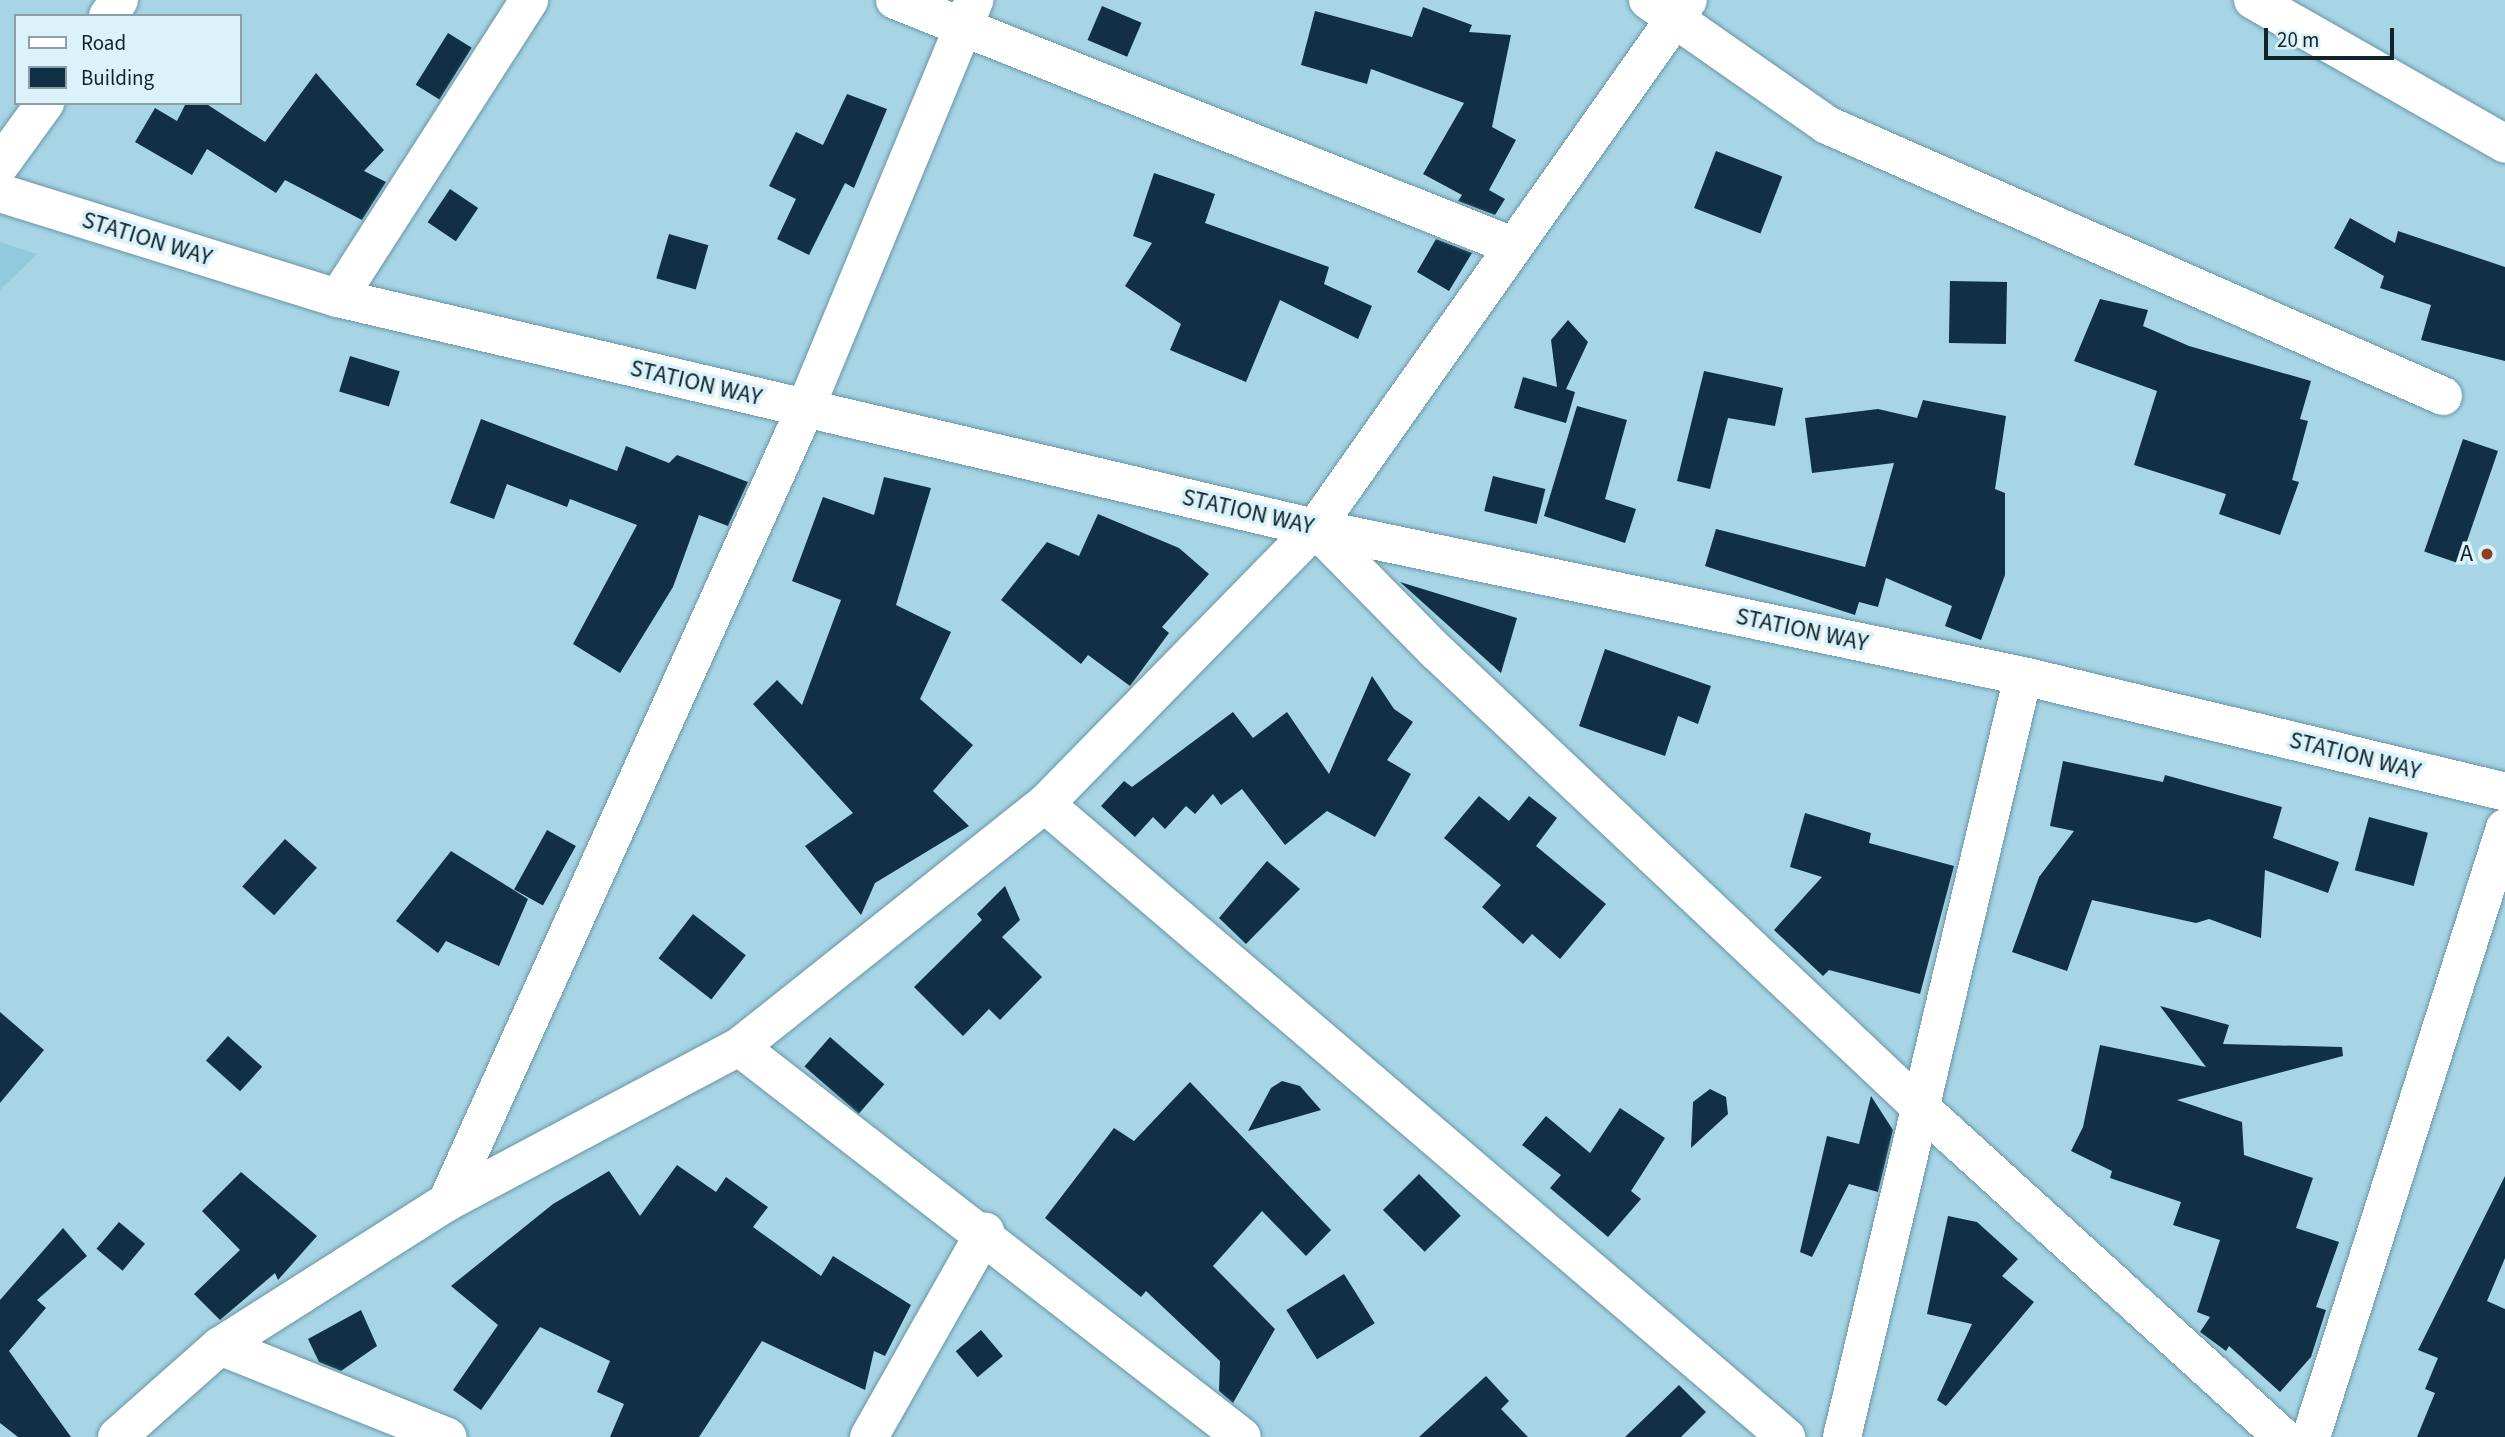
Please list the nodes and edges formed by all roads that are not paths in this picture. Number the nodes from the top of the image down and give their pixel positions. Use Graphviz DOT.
graph roads {
  1 [pos="529,0"];
  2 [pos="895,0"];
  3 [pos="2253,0"];
  4 [pos="1670,7"];
  5 [pos="969,13"];
  6 [pos="44,105"];
  7 [pos="2505,144"];
  8 [pos="0,165"];
  9 [pos="0,193"];
  10 [pos="1510,245"];
  11 [pos="338,298"];
  12 [pos="2443,396"];
  13 [pos="804,409"];
  14 [pos="1315,528"];
  15 [pos="2023,676"];
  16 [pos="2505,792"];
  17 [pos="1045,804"];
  18 [pos="2505,828"];
  19 [pos="739,1047"];
  20 [pos="1921,1108"];
  21 [pos="447,1202"];
  22 [pos="985,1232"];
  23 [pos="220,1346"];
  24 [pos="117,1437"];
  25 [pos="447,1437"];
  26 [pos="869,1437"];
  27 [pos="1242,1437"];
  28 [pos="1786,1437"];
  29 [pos="1842,1437"];
  30 [pos="2283,1437"];
  31 [pos="2312,1437"];
  1 -- 11 [label="street"];
  2 -- 5 [label="street"];
  3 -- 7 [label="street"];
  4 -- 10 [label="street"];
  4 -- 12 [label="street"];
  5 -- 10 [label="street"];
  5 -- 13 [label="street"];
  6 -- 8 [label="street"];
  9 -- 11 [label="street, STATION WAY"];
  10 -- 14 [label="street"];
  11 -- 13 [label="street, STATION WAY"];
  13 -- 14 [label="street, STATION WAY"];
  13 -- 21 [label="street"];
  14 -- 15 [label="street, STATION WAY"];
  14 -- 17 [label="street"];
  14 -- 20 [label="street"];
  15 -- 16 [label="street, STATION WAY"];
  15 -- 20 [label="street"];
  17 -- 19 [label="street"];
  17 -- 28 [label="street"];
  18 -- 31 [label="street"];
  19 -- 21 [label="street"];
  19 -- 22 [label="street"];
  20 -- 29 [label="street"];
  20 -- 30 [label="street"];
  21 -- 23 [label="street"];
  22 -- 26 [label="street"];
  22 -- 27 [label="street"];
  23 -- 24 [label="street"];
  23 -- 25 [label="street"];
}
